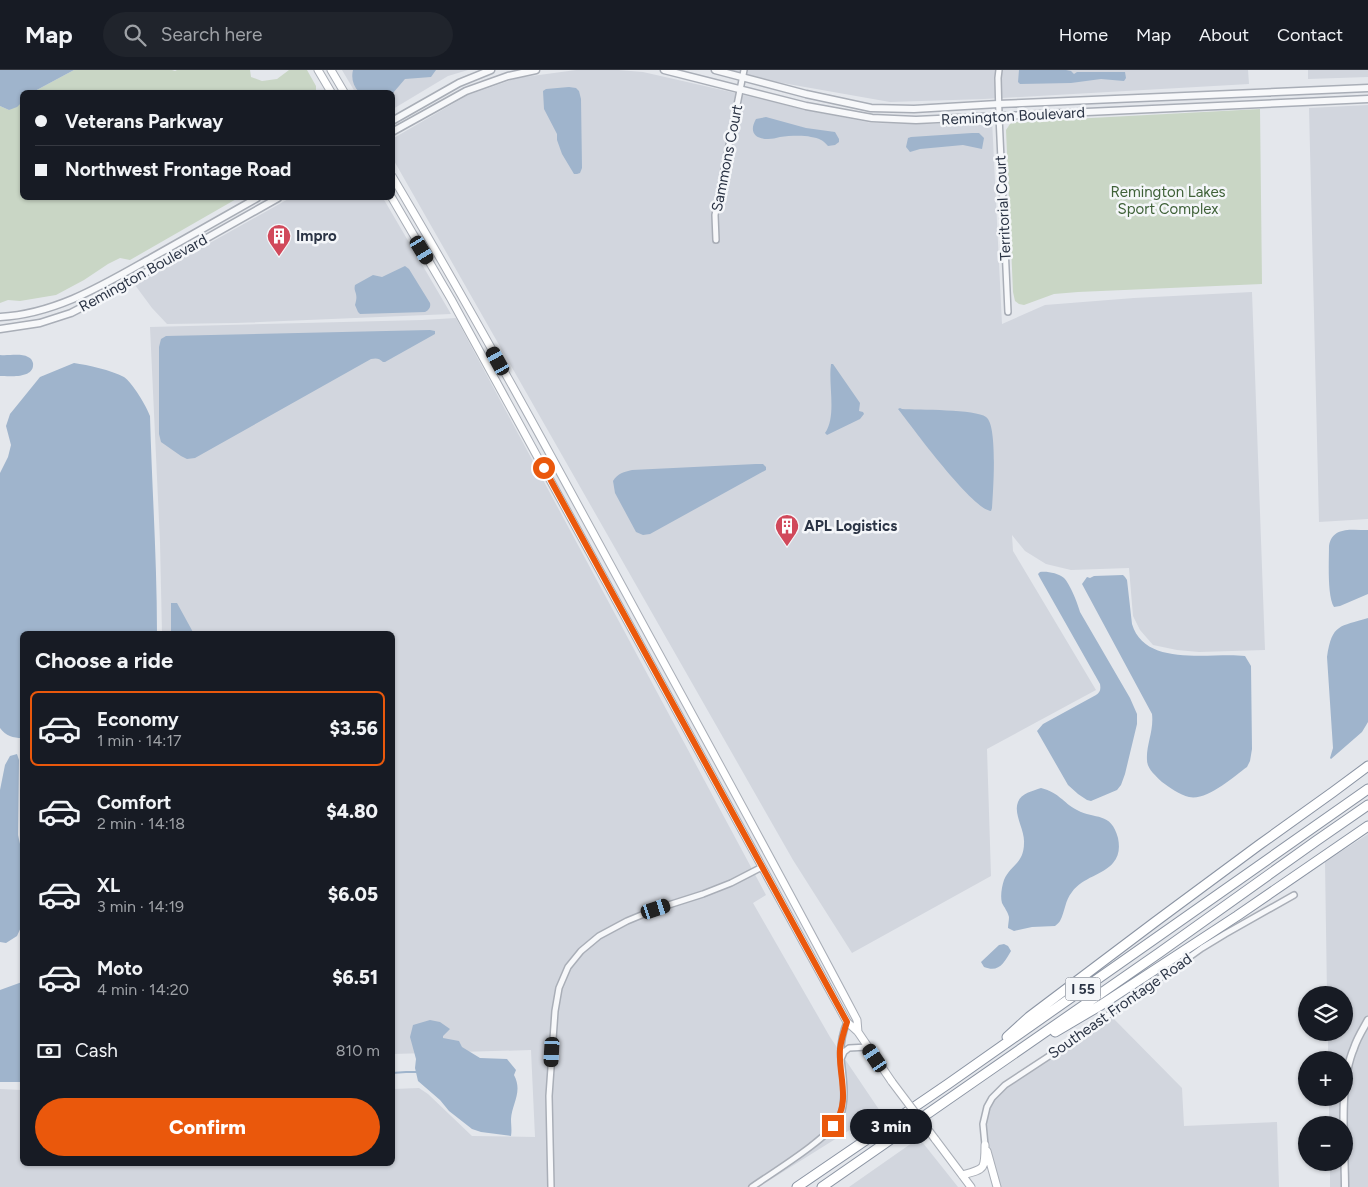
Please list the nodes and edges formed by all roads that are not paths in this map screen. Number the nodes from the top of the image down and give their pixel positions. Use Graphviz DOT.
graph roads {
  1 [pos="318,70"];
  2 [pos="331,70"];
  3 [pos="491,70"];
  4 [pos="536,70"];
  5 [pos="664,70"];
  6 [pos="715,70"];
  7 [pos="999,70"];
  8 [pos="743,73"];
  9 [pos="1368,88"];
  10 [pos="740,89"];
  11 [pos="330,90"];
  12 [pos="343,90"];
  13 [pos="1368,99"];
  14 [pos="998,104"];
  15 [pos="998,116"];
  16 [pos="395,119"];
  17 [pos="395,130"];
  18 [pos="395,181"];
  19 [pos="253,200"];
  20 [pos="274,200"];
  21 [pos="393,200"];
  22 [pos="716,240"];
  23 [pos="1008,312"];
  24 [pos="0,317"];
  25 [pos="0,329"];
  26 [pos="1368,766"];
  27 [pos="1368,789"];
  28 [pos="1368,805"];
  29 [pos="1368,826"];
  30 [pos="762,867"];
  31 [pos="1294,895"];
  32 [pos="1368,1020"];
  33 [pos="847,1022"];
  34 [pos="858,1032"];
  35 [pos="868,1047"];
  36 [pos="841,1059"];
  37 [pos="982,1060"];
  38 [pos="991,1070"];
  39 [pos="985,1145"];
  40 [pos="962,1175"];
  41 [pos="550,1187"];
  42 [pos="752,1187"];
  43 [pos="797,1187"];
  44 [pos="822,1187"];
  45 [pos="971,1187"];
  46 [pos="997,1187"];
  47 [pos="1345,1187"];
  1 -- 11 [label="main road"];
  2 -- 12 [label="main road"];
  3 -- 16 [label="street"];
  4 -- 17 [label="street"];
  5 -- 10 [label="street, Remington Boulevard"];
  6 -- 8 [label="street, Remington Boulevard"];
  7 -- 14 [label="street, Territorial Court"];
  8 -- 10 [label="street, Sammons Court"];
  8 -- 14 [label="street, Remington Boulevard"];
  9 -- 14 [label="street, Remington Boulevard"];
  10 -- 15 [label="street, Remington Boulevard"];
  10 -- 22 [label="street, Sammons Court"];
  13 -- 15 [label="street, Remington Boulevard"];
  14 -- 15 [label="street, Territorial Court"];
  15 -- 23 [label="street, Territorial Court"];
  18 -- 34 [label="main road"];
  19 -- 24 [label="street, Remington Boulevard"];
  20 -- 25 [label="street, Remington Boulevard"];
  21 -- 30 [label="main road"];
  26 -- 37 [label="highway"];
  27 -- 37 [label="highway, I 55"];
  28 -- 38 [label="highway, I 55"];
  29 -- 38 [label="highway"];
  30 -- 33 [label="main road"];
  30 -- 41 [label="street"];
  31 -- 39 [label="street, Southeast Frontage Road"];
  32 -- 47 [label="street"];
  33 -- 34 [label="main road"];
  33 -- 36 [label="street"];
  34 -- 35 [label="main road"];
  35 -- 36 [label="street"];
  35 -- 40 [label="main road, bridge"];
  36 -- 42 [label="street"];
  37 -- 43 [label="highway, I 55"];
  38 -- 44 [label="highway, I 55"];
  39 -- 40 [label="main road"];
  39 -- 46 [label="main road"];
  40 -- 45 [label="main road"];
}
